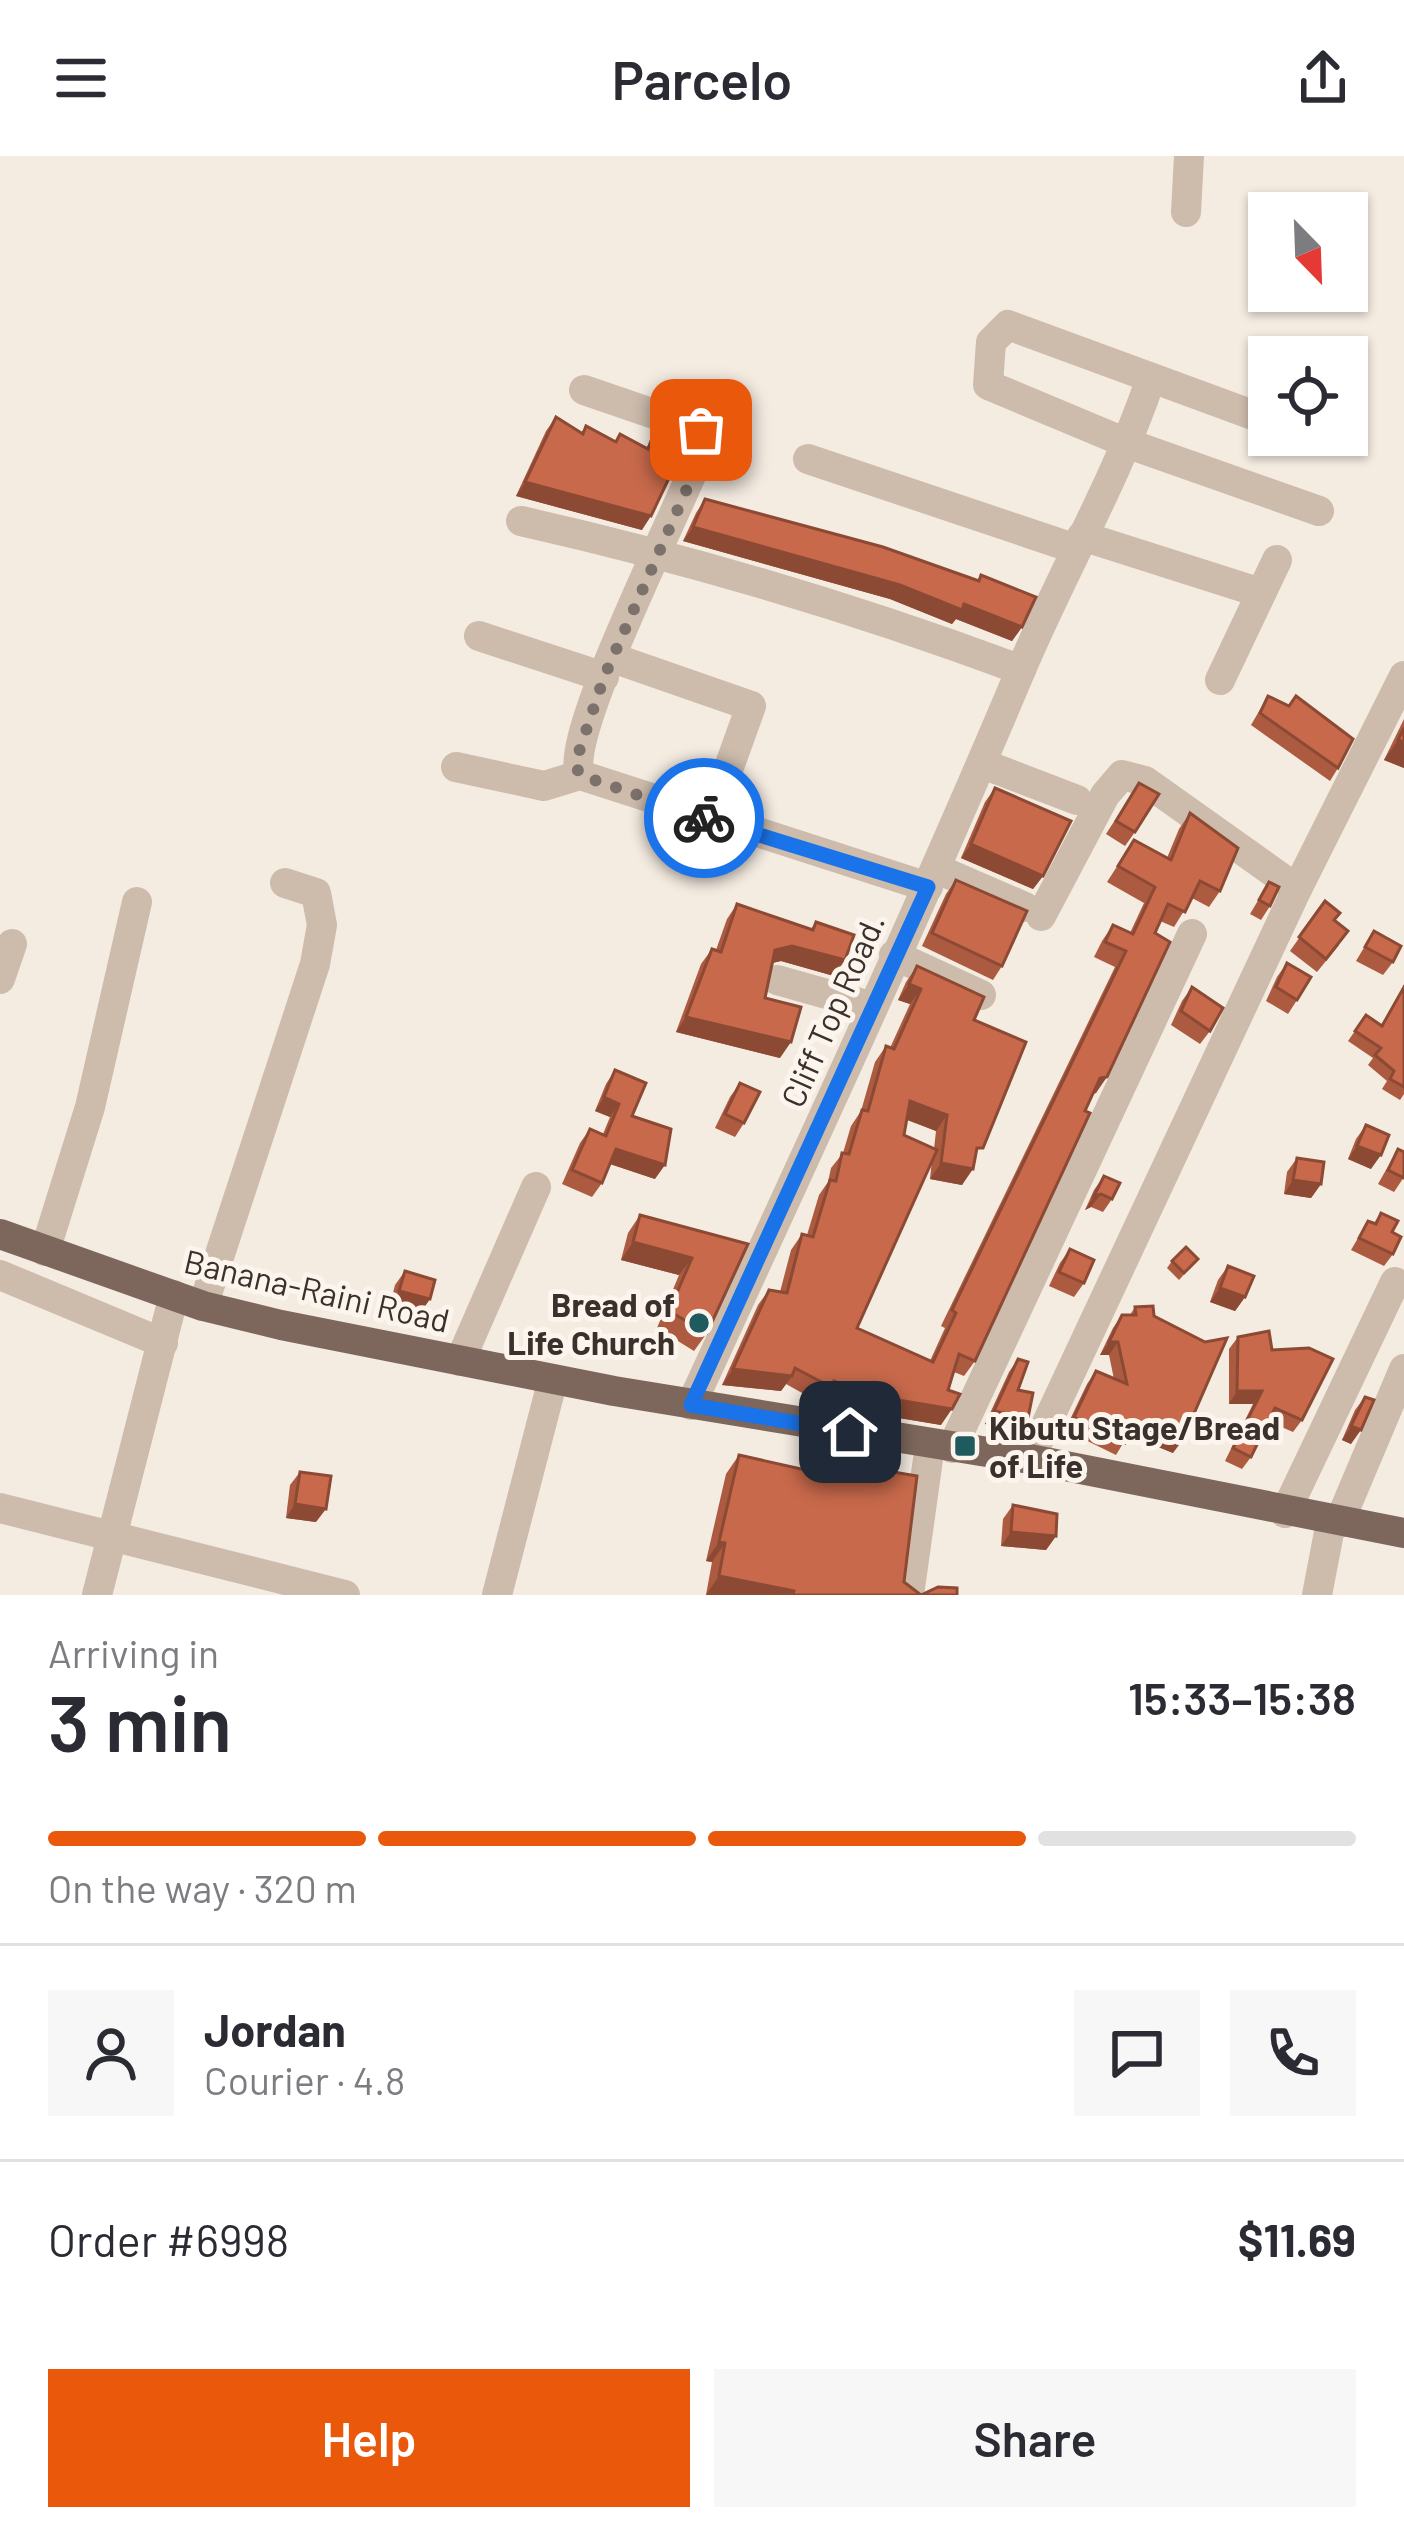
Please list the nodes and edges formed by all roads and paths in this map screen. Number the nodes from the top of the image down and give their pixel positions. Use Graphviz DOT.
graph roads {
  1 [pos="1189,156"];
  2 [pos="1186,212"];
  3 [pos="1150,381"];
  4 [pos="584,390"];
  5 [pos="1248,414"];
  6 [pos="1129,444"];
  7 [pos="808,459"];
  8 [pos="1318,511"];
  9 [pos="521,521"];
  10 [pos="1079,543"];
  11 [pos="656,552"];
  12 [pos="1277,560"];
  13 [pos="1261,593"];
  14 [pos="478,636"];
  15 [pos="608,668"];
  16 [pos="1021,670"];
  17 [pos="1404,676"];
  18 [pos="1220,680"];
  19 [pos="983,764"];
  20 [pos="456,766"];
  21 [pos="580,775"];
  22 [pos="1077,800"];
  23 [pos="710,820"];
  24 [pos="933,878"];
  25 [pos="285,883"];
  26 [pos="1297,889"];
  27 [pos="137,902"];
  28 [pos="1192,934"];
  29 [pos="12,944"];
  30 [pos="894,955"];
  31 [pos="0,979"];
  32 [pos="777,980"];
  33 [pos="981,995"];
  34 [pos="873,1006"];
  35 [pos="536,1187"];
  36 [pos="0,1234"];
  37 [pos="45,1251"];
  38 [pos="0,1275"];
  39 [pos="1395,1282"];
  40 [pos="189,1300"];
  41 [pos="164,1342"];
  42 [pos="460,1361"];
  43 [pos="1404,1369"];
  44 [pos="553,1379"];
  45 [pos="691,1405"];
  46 [pos="941,1447"];
  47 [pos="1030,1460"];
  48 [pos="0,1508"];
  49 [pos="1285,1514"];
  50 [pos="1335,1522"];
  51 [pos="1404,1533"];
  52 [pos="111,1534"];
  53 [pos="98,1595"];
  54 [pos="345,1595"];
  55 [pos="497,1595"];
  56 [pos="909,1595"];
  57 [pos="1317,1595"];
  1 -- 2 [label="street"];
  3 -- 5 [label="street"];
  3 -- 6 [label="street, Cliff Top Road."];
  3 -- 6 [label="street"];
  4 -- 11 [label="street"];
  6 -- 8 [label="street"];
  6 -- 10 [label="street, Cliff Top Road."];
  7 -- 10 [label="street"];
  9 -- 11 [label="street"];
  10 -- 13 [label="street"];
  10 -- 16 [label="street, Cliff Top Road."];
  11 -- 15 [label="street"];
  11 -- 16 [label="street"];
  12 -- 13 [label="street"];
  13 -- 18 [label="street"];
  14 -- 15 [label="street"];
  15 -- 21 [label="street"];
  15 -- 23 [label="street"];
  16 -- 19 [label="street, Cliff Top Road."];
  17 -- 26 [label="street"];
  19 -- 22 [label="street"];
  19 -- 24 [label="street, Cliff Top Road."];
  20 -- 21 [label="street"];
  21 -- 23 [label="street"];
  23 -- 24 [label="street"];
  24 -- 26 [label="street"];
  24 -- 30 [label="street, Cliff Top Road."];
  25 -- 40 [label="street"];
  26 -- 47 [label="street"];
  27 -- 37 [label="street"];
  28 -- 46 [label="street"];
  29 -- 31 [label="street"];
  30 -- 33 [label="street"];
  30 -- 34 [label="street, Cliff Top Road."];
  32 -- 34 [label="street"];
  34 -- 45 [label="street, Cliff Top Road."];
  35 -- 42 [label="street"];
  36 -- 37 [label="main road, Banana-Raini Road"];
  37 -- 40 [label="main road, Banana-Raini Road"];
  38 -- 41 [label="street"];
  39 -- 49 [label="street"];
  40 -- 41 [label="street"];
  40 -- 42 [label="main road, Banana-Raini Road"];
  41 -- 52 [label="street"];
  42 -- 44 [label="main road, Banana-Raini Road"];
  43 -- 50 [label="street"];
  44 -- 45 [label="main road, Banana-Raini Road"];
  44 -- 55 [label="street"];
  45 -- 46 [label="main road, Banana-Raini Road"];
  46 -- 47 [label="main road, Banana-Raini Road"];
  46 -- 56 [label="street"];
  47 -- 49 [label="main road, Banana-Raini Road"];
  48 -- 52 [label="street"];
  49 -- 50 [label="main road, Banana-Raini Road"];
  50 -- 51 [label="main road, Banana-Raini Road"];
  50 -- 57 [label="street"];
  52 -- 53 [label="street"];
  52 -- 54 [label="street"];
}
